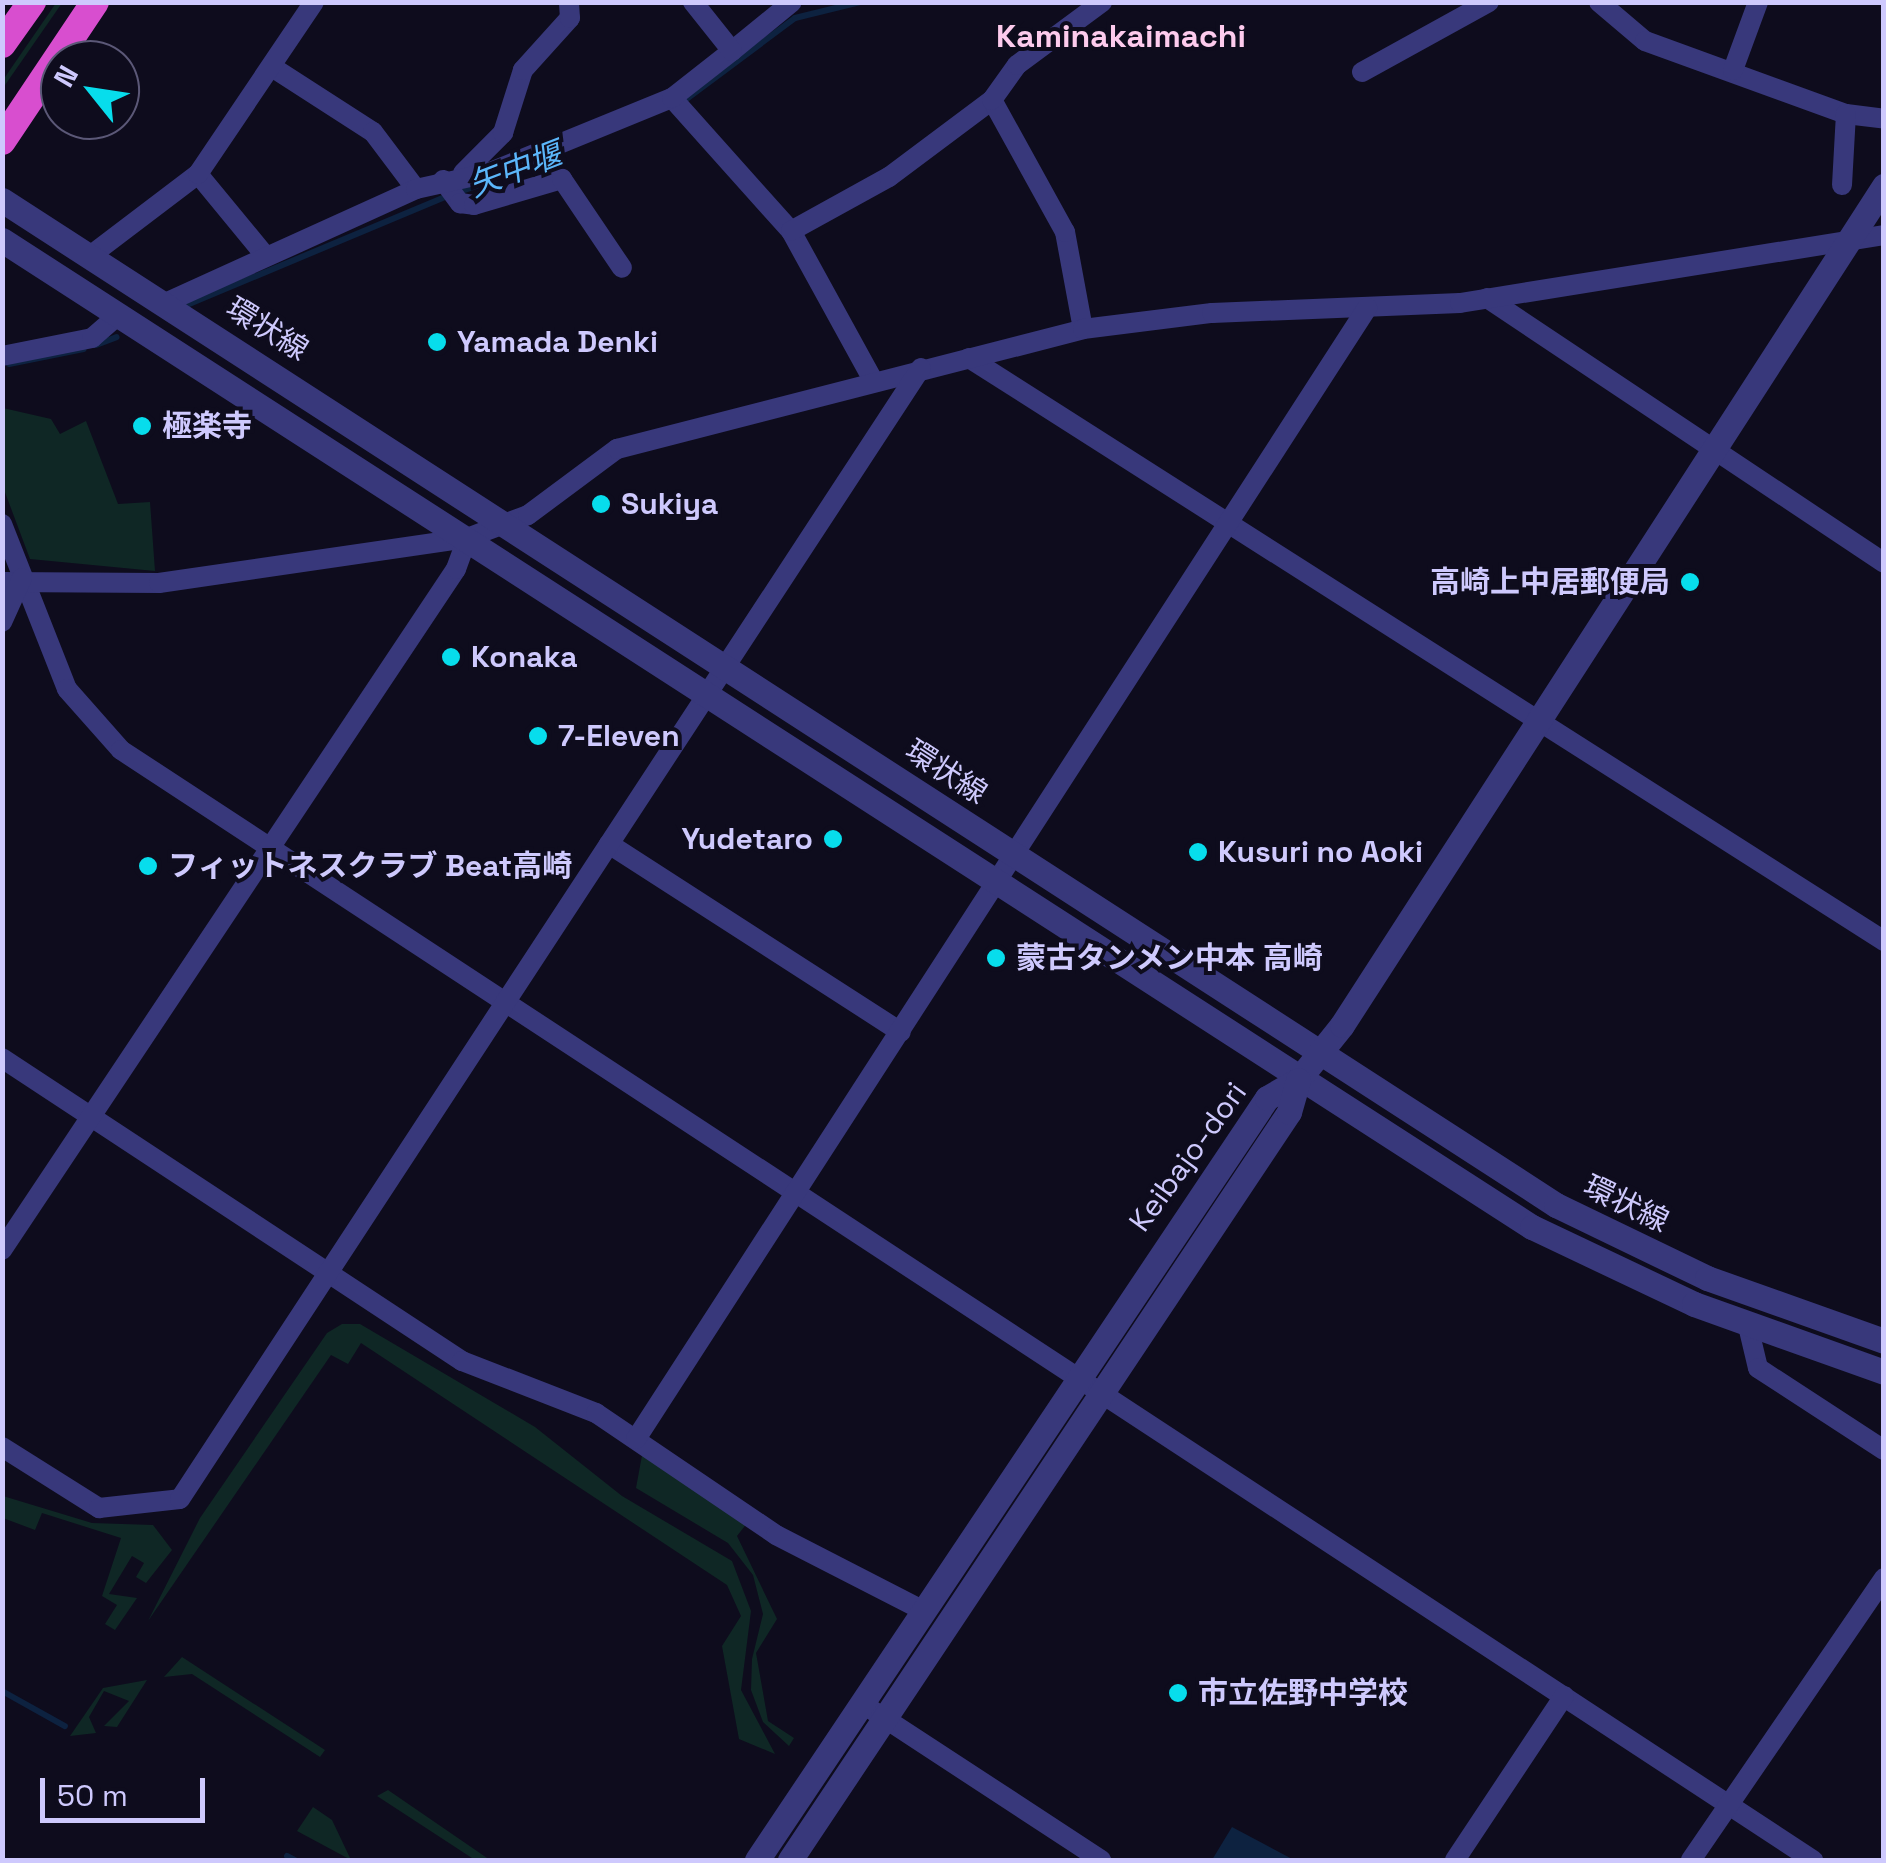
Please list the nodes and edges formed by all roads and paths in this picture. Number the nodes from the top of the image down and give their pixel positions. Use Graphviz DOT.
graph roads {
  1 [pos="32,2"];
  2 [pos="95,2"];
  3 [pos="314,2"];
  4 [pos="569,2"];
  5 [pos="693,2"];
  6 [pos="792,2"];
  7 [pos="1102,2"];
  8 [pos="1489,2"];
  9 [pos="1598,2"];
  10 [pos="1758,2"];
  11 [pos="2,44"];
  12 [pos="732,51"];
  13 [pos="272,67"];
  14 [pos="1733,70"];
  15 [pos="1362,72"];
  16 [pos="992,100"];
  17 [pos="677,103"];
  18 [pos="1846,114"];
  19 [pos="1884,119"];
  20 [pos="2,141"];
  21 [pos="198,174"];
  22 [pos="450,180"];
  23 [pos="1842,185"];
  24 [pos="1884,186"];
  25 [pos="416,189"];
  26 [pos="2,200"];
  27 [pos="791,230"];
  28 [pos="1884,234"];
  29 [pos="2,240"];
  30 [pos="1848,240"];
  31 [pos="264,254"];
  32 [pos="90,256"];
  33 [pos="622,268"];
  34 [pos="1487,298"];
  35 [pos="165,303"];
  36 [pos="1368,308"];
  37 [pos="118,316"];
  38 [pos="1083,329"];
  39 [pos="2,356"];
  40 [pos="969,358"];
  41 [pos="921,368"];
  42 [pos="873,380"];
  43 [pos="1716,452"];
  44 [pos="1232,523"];
  45 [pos="2,524"];
  46 [pos="510,524"];
  47 [pos="467,538"];
  48 [pos="1884,563"];
  49 [pos="12,580"];
  50 [pos="2,622"];
  51 [pos="726,668"];
  52 [pos="706,697"];
  53 [pos="1546,718"];
  54 [pos="268,844"];
  55 [pos="609,844"];
  56 [pos="1017,857"];
  57 [pos="1000,885"];
  58 [pos="1884,940"];
  59 [pos="503,1000"];
  60 [pos="901,1032"];
  61 [pos="1320,1053"];
  62 [pos="2,1058"];
  63 [pos="1298,1080"];
  64 [pos="88,1114"];
  65 [pos="795,1195"];
  66 [pos="2,1250"];
  67 [pos="328,1276"];
  68 [pos="1748,1326"];
  69 [pos="1884,1341"];
  70 [pos="1884,1372"];
  71 [pos="1073,1376"];
  72 [pos="1100,1392"];
  73 [pos="636,1439"];
  74 [pos="2,1447"];
  75 [pos="1884,1450"];
  76 [pos="1884,1578"];
  77 [pos="1877,1604"];
  78 [pos="922,1610"];
  79 [pos="1564,1696"];
  80 [pos="872,1711"];
  81 [pos="1728,1805"];
  82 [pos="757,1860"];
  83 [pos="790,1860"];
  84 [pos="1101,1860"];
  85 [pos="1454,1860"];
  86 [pos="1690,1860"];
  87 [pos="1813,1860"];
  1 -- 11 [label="highway"];
  2 -- 20 [label="highway"];
  3 -- 13 [label="street"];
  4 -- 22 [label="street"];
  5 -- 12 [label="street"];
  6 -- 12 [label="street"];
  7 -- 16 [label="street"];
  8 -- 15 [label="street"];
  9 -- 14 [label="street"];
  10 -- 14 [label="street"];
  12 -- 17 [label="street"];
  13 -- 21 [label="street"];
  13 -- 25 [label="street"];
  14 -- 18 [label="street"];
  16 -- 27 [label="street"];
  16 -- 38 [label="street"];
  17 -- 22 [label="street"];
  17 -- 27 [label="street"];
  18 -- 19 [label="street"];
  18 -- 23 [label="street"];
  21 -- 31 [label="street"];
  21 -- 32 [label="street"];
  22 -- 25 [label="street"];
  22 -- 33 [label="street"];
  24 -- 30 [label="street"];
  25 -- 31 [label="street"];
  26 -- 32 [label="street, 環状線"];
  27 -- 42 [label="street"];
  28 -- 30 [label="street"];
  29 -- 37 [label="street, 環状線"];
  30 -- 34 [label="street"];
  30 -- 43 [label="street"];
  31 -- 35 [label="street"];
  32 -- 35 [label="street, 環状線"];
  34 -- 36 [label="street"];
  34 -- 43 [label="street"];
  35 -- 46 [label="street, 環状線"];
  36 -- 38 [label="street"];
  36 -- 44 [label="street"];
  37 -- 39 [label="street"];
  37 -- 47 [label="street, 環状線"];
  38 -- 40 [label="street"];
  40 -- 41 [label="street"];
  40 -- 44 [label="street"];
  41 -- 42 [label="street"];
  41 -- 51 [label="street"];
  42 -- 46 [label="street"];
  43 -- 48 [label="street"];
  43 -- 53 [label="street"];
  44 -- 53 [label="street"];
  44 -- 56 [label="street"];
  45 -- 49 [label="street"];
  46 -- 47 [label="street"];
  46 -- 51 [label="street, 環状線"];
  47 -- 49 [label="street"];
  47 -- 52 [label="street, 環状線"];
  47 -- 54 [label="street"];
  49 -- 50 [label="street"];
  49 -- 54 [label="street"];
  51 -- 52 [label="street"];
  51 -- 56 [label="street, 環状線"];
  52 -- 55 [label="street"];
  52 -- 57 [label="street, 環状線"];
  53 -- 58 [label="street"];
  53 -- 61 [label="street"];
  54 -- 59 [label="street"];
  54 -- 64 [label="street"];
  55 -- 59 [label="street"];
  55 -- 60 [label="street"];
  56 -- 57 [label="street"];
  56 -- 61 [label="street, 環状線"];
  57 -- 60 [label="street"];
  57 -- 63 [label="street, 環状線"];
  59 -- 65 [label="street"];
  59 -- 67 [label="street"];
  60 -- 65 [label="street"];
  61 -- 63 [label="street"];
  61 -- 69 [label="street, 環状線"];
  62 -- 64 [label="street"];
  63 -- 68 [label="street, 環状線"];
  63 -- 71 [label="street, Keibajo-dori"];
  63 -- 72 [label="street, Keibajo-dori"];
  64 -- 66 [label="street"];
  64 -- 67 [label="street"];
  65 -- 71 [label="street"];
  65 -- 73 [label="street"];
  67 -- 73 [label="street"];
  67 -- 74 [label="street"];
  68 -- 70 [label="street, 環状線"];
  68 -- 75 [label="street"];
  71 -- 72 [label="street"];
  71 -- 78 [label="street, Keibajo-dori"];
  72 -- 79 [label="street"];
  72 -- 80 [label="street, Keibajo-dori"];
  73 -- 78 [label="street"];
  76 -- 77 [label="street"];
  77 -- 81 [label="street"];
  78 -- 80 [label="street, Keibajo-dori"];
  79 -- 81 [label="street"];
  79 -- 85 [label="street"];
  80 -- 82 [label="street, Keibajo-dori"];
  80 -- 83 [label="street, Keibajo-dori"];
  80 -- 84 [label="street"];
  81 -- 86 [label="street"];
  81 -- 87 [label="street"];
}
